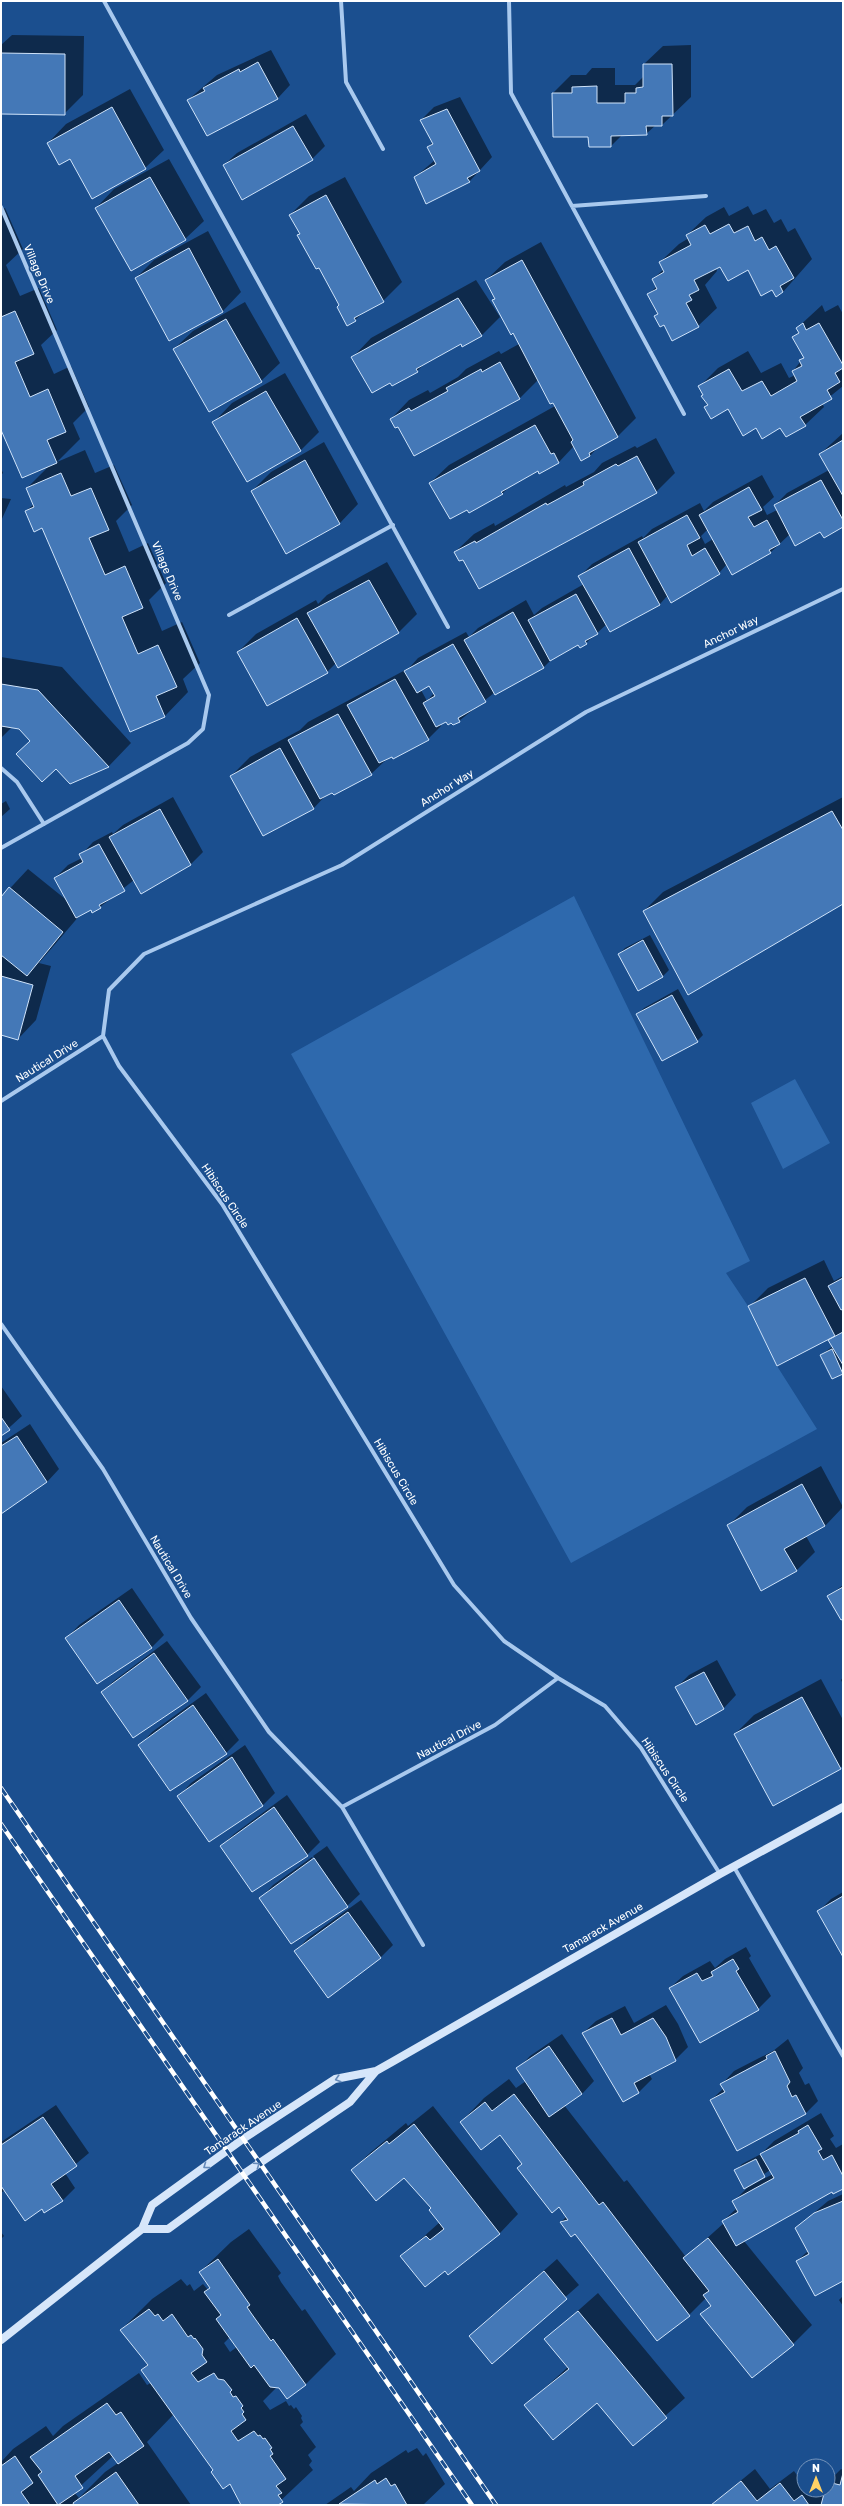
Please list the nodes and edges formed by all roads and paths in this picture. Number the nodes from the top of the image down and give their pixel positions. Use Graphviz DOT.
graph roads {
  1 [pos="104,1"];
  2 [pos="341,1"];
  3 [pos="509,1"];
  4 [pos="384,149"];
  5 [pos="706,196"];
  6 [pos="572,206"];
  7 [pos="1,207"];
  8 [pos="684,414"];
  9 [pos="392,525"];
  10 [pos="843,589"];
  11 [pos="229,615"];
  12 [pos="448,626"];
  13 [pos="1,768"];
  14 [pos="44,824"];
  15 [pos="1,848"];
  16 [pos="103,1036"];
  17 [pos="1,1101"];
  18 [pos="1,1324"];
  19 [pos="558,1678"];
  20 [pos="342,1807"];
  21 [pos="843,1807"];
  22 [pos="734,1867"];
  23 [pos="720,1874"];
  24 [pos="423,1945"];
  25 [pos="843,2056"];
  26 [pos="376,2071"];
  27 [pos="142,2229"];
  28 [pos="1,2340"];
  1 -- 9 [label="street"];
  2 -- 4 [label="street"];
  3 -- 6 [label="street"];
  5 -- 6 [label="street"];
  6 -- 8 [label="street"];
  7 -- 14 [label="street, Village Drive"];
  9 -- 11 [label="street"];
  9 -- 12 [label="street"];
  10 -- 16 [label="street, Anchor Way"];
  13 -- 14 [label="street"];
  14 -- 15 [label="street, Village Drive"];
  16 -- 17 [label="street, Nautical Drive"];
  16 -- 19 [label="street, Hibiscus Circle"];
  18 -- 20 [label="street, Nautical Drive"];
  19 -- 20 [label="street, Nautical Drive"];
  19 -- 23 [label="street, Hibiscus Circle"];
  20 -- 24 [label="street, Nautical Drive"];
  21 -- 22 [label="main road, Tamarack Avenue"];
  22 -- 23 [label="main road, Tamarack Avenue"];
  22 -- 25 [label="street"];
  23 -- 26 [label="main road, Tamarack Avenue"];
  27 -- 26 [label="main road, Tamarack Avenue, one-way"];
  26 -- 27 [label="main road, Tamarack Avenue, one-way"];
  27 -- 28 [label="main road, Tamarack Avenue"];
}
